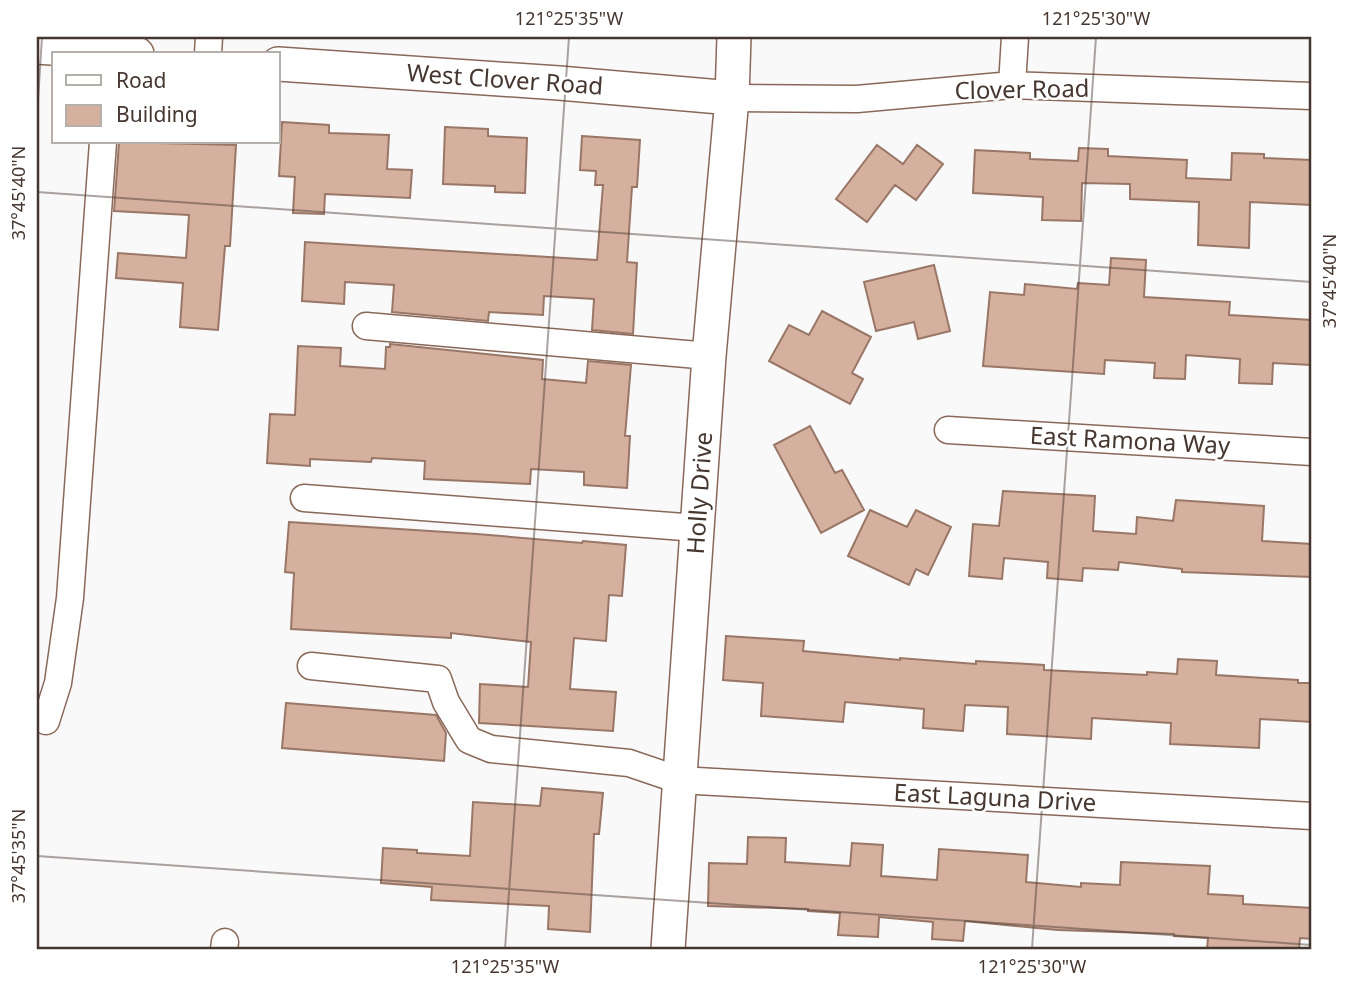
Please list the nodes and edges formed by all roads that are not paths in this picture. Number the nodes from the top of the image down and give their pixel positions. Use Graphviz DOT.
graph roads {
  1 [pos="734,37"];
  2 [pos="1015,37"];
  3 [pos="37,47"];
  4 [pos="95,52"];
  5 [pos="280,64"];
  6 [pos="1012,85"];
  7 [pos="1312,96"];
  8 [pos="732,98"];
  9 [pos="103,144"];
  10 [pos="366,326"];
  11 [pos="709,356"];
  12 [pos="948,430"];
  13 [pos="1312,452"];
  14 [pos="304,498"];
  15 [pos="697,528"];
  16 [pos="311,666"];
  17 [pos="46,720"];
  18 [pos="679,780"];
  19 [pos="1312,816"];
  20 [pos="668,949"];
  1 -- 8 [label="street, Holly Drive"];
  2 -- 6 [label="street"];
  3 -- 4 [label="street"];
  5 -- 8 [label="street, West Clover Road"];
  6 -- 7 [label="street, Clover Road"];
  6 -- 8 [label="street, Clover Road"];
  8 -- 11 [label="street, Holly Drive"];
  9 -- 17 [label="street"];
  10 -- 11 [label="street"];
  11 -- 15 [label="street, Holly Drive"];
  12 -- 13 [label="street, East Ramona Way"];
  14 -- 15 [label="street"];
  15 -- 18 [label="street, Holly Drive"];
  16 -- 18 [label="street, East Laguna Drive"];
  18 -- 19 [label="street, East Laguna Drive"];
  18 -- 20 [label="street, Holly Drive"];
}
